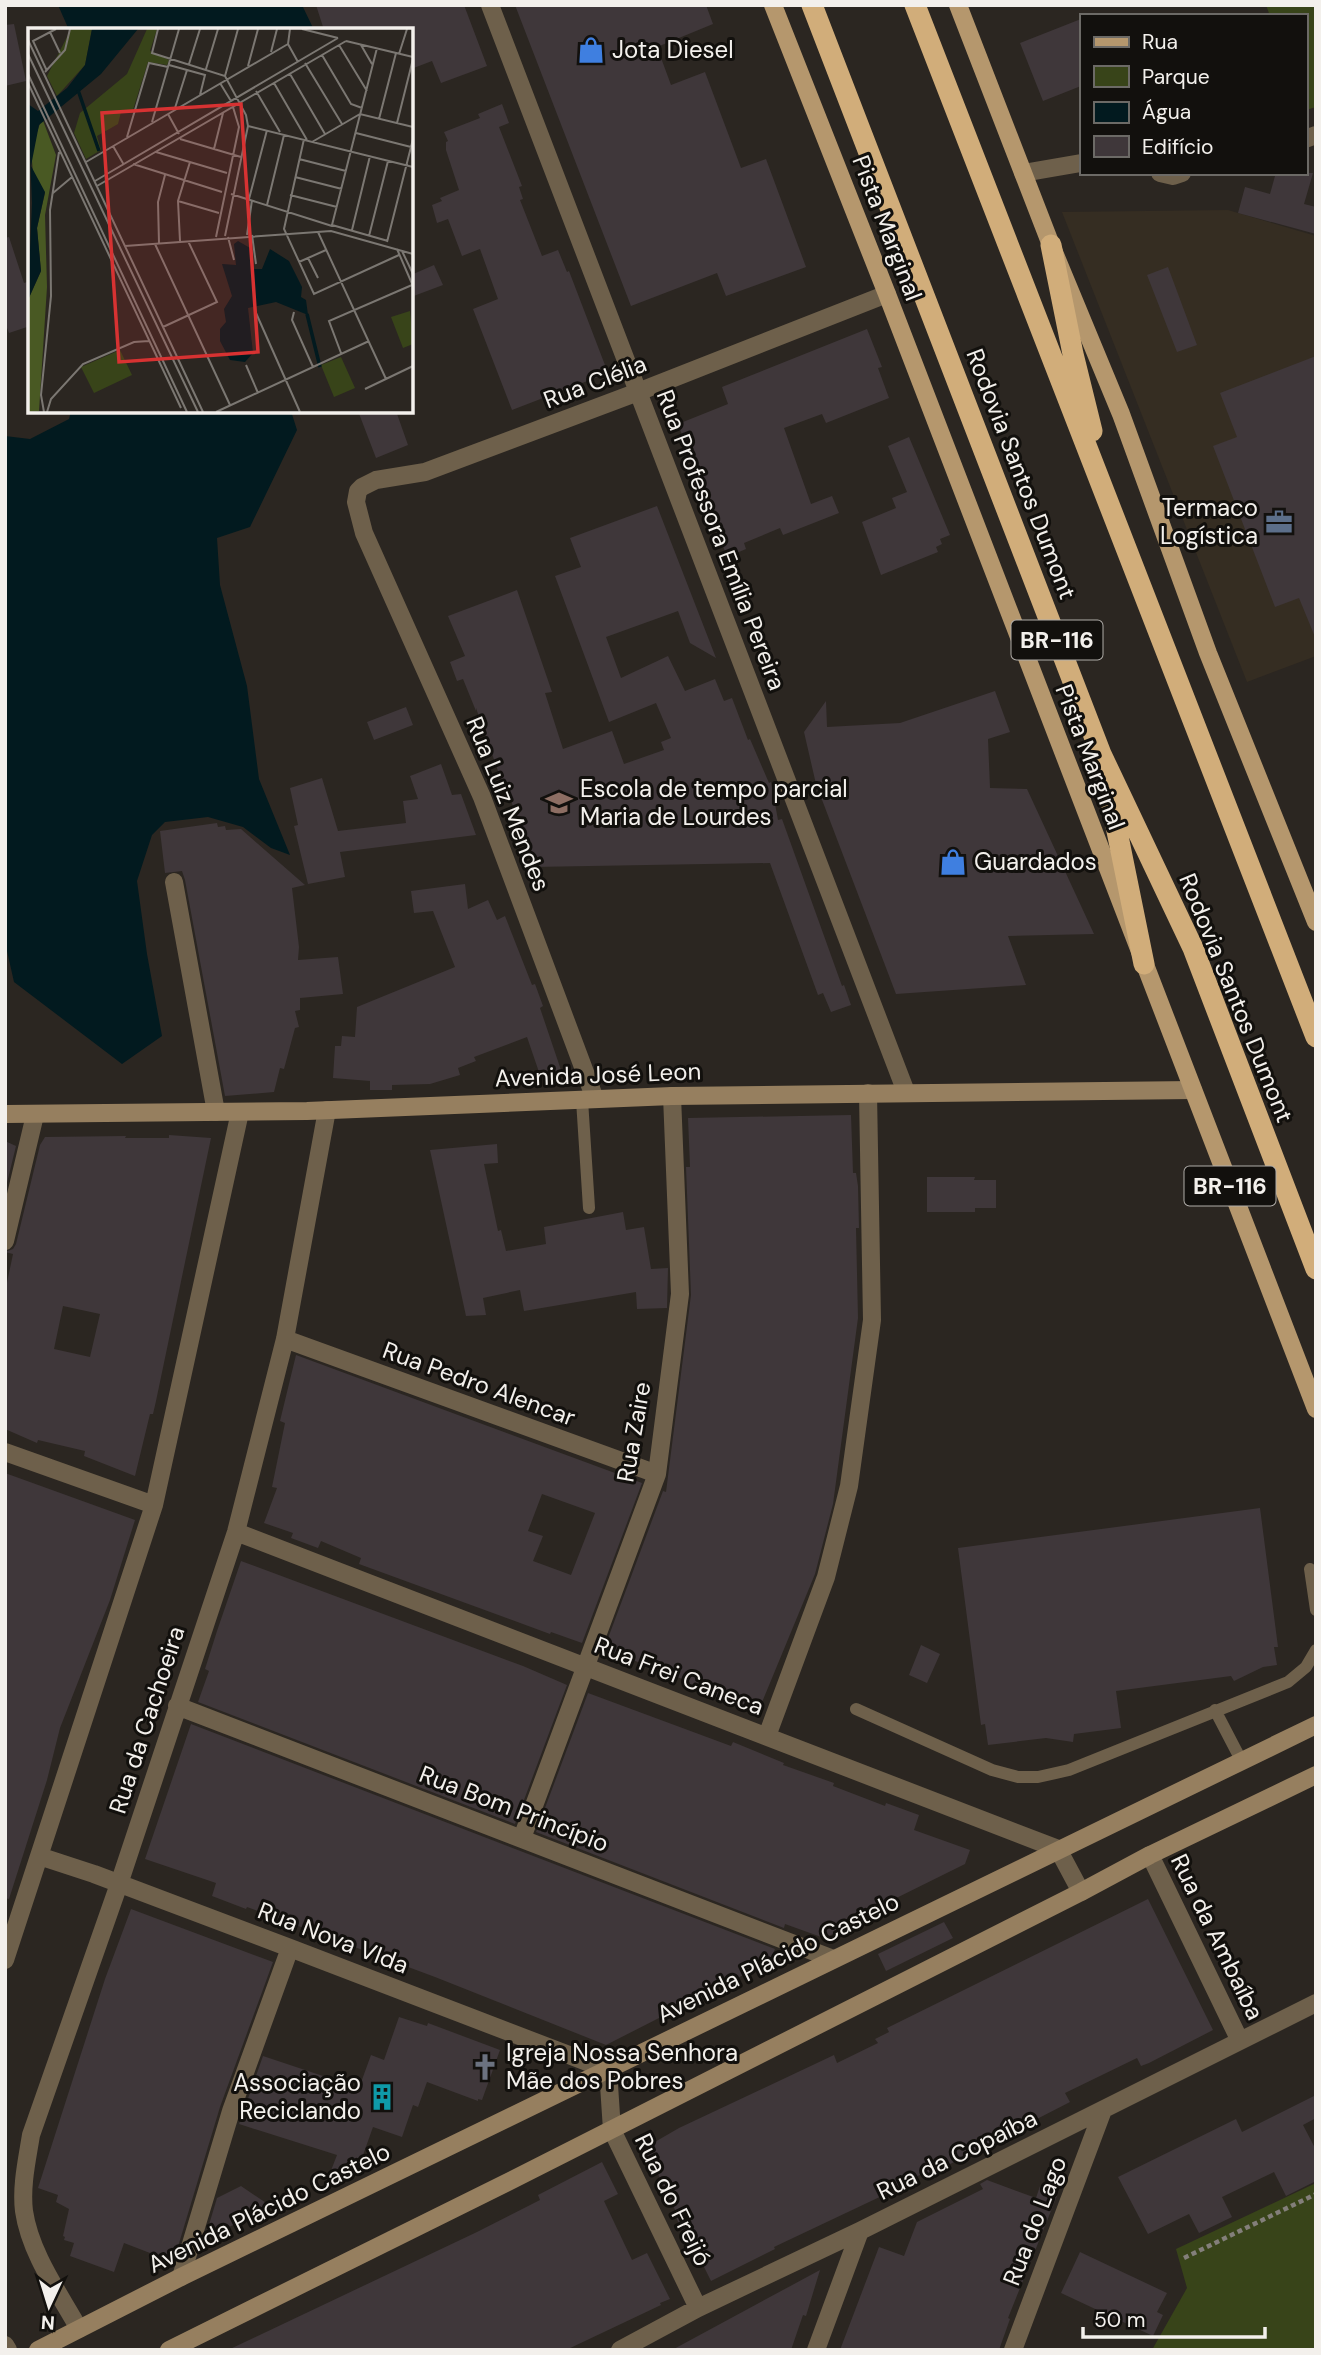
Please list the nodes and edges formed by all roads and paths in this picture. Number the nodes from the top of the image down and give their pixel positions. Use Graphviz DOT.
graph roads {
  1 [pos="490,5"];
  2 [pos="773,5"];
  3 [pos="812,5"];
  4 [pos="915,5"];
  5 [pos="958,5"];
  6 [pos="1080,163"];
  7 [pos="1023,173"];
  8 [pos="1051,245"];
  9 [pos="887,294"];
  10 [pos="638,393"];
  11 [pos="1112,515"];
  12 [pos="365,533"];
  13 [pos="1101,754"];
  14 [pos="174,882"];
  15 [pos="1316,922"];
  16 [pos="1144,964"];
  17 [pos="1316,1037"];
  18 [pos="1193,1090"];
  19 [pos="906,1092"];
  20 [pos="868,1093"];
  21 [pos="672,1096"];
  22 [pos="589,1100"];
  23 [pos="327,1110"];
  24 [pos="216,1112"];
  25 [pos="240,1112"];
  26 [pos="5,1114"];
  27 [pos="35,1115"];
  28 [pos="589,1208"];
  29 [pos="5,1241"];
  30 [pos="1316,1269"];
  31 [pos="285,1339"];
  32 [pos="1316,1409"];
  33 [pos="5,1452"];
  34 [pos="657,1474"];
  35 [pos="155,1504"];
  36 [pos="236,1532"];
  37 [pos="1310,1569"];
  38 [pos="1316,1610"];
  39 [pos="1316,1650"];
  40 [pos="586,1666"];
  41 [pos="177,1706"];
  42 [pos="856,1709"];
  43 [pos="1215,1710"];
  44 [pos="1316,1725"];
  45 [pos="766,1736"];
  46 [pos="1241,1760"];
  47 [pos="1316,1775"];
  48 [pos="522,1838"];
  49 [pos="1058,1849"];
  50 [pos="1150,1855"];
  51 [pos="45,1858"];
  52 [pos="119,1884"];
  53 [pos="1081,1892"];
  54 [pos="290,1948"];
  55 [pos="832,1959"];
  56 [pos="5,1960"];
  57 [pos="1316,2003"];
  58 [pos="1240,2041"];
  59 [pos="608,2070"];
  60 [pos="1103,2110"];
  61 [pos="612,2130"];
  62 [pos="1316,2194"];
  63 [pos="860,2231"];
  64 [pos="1184,2258"];
  65 [pos="181,2277"];
  66 [pos="698,2308"];
  67 [pos="71,2333"];
  68 [pos="5,2345"];
  69 [pos="624,2349"];
  70 [pos="8,2350"];
  71 [pos="38,2350"];
  72 [pos="169,2350"];
  73 [pos="816,2350"];
  74 [pos="1013,2350"];
  1 -- 10 [label="street, Rua Professora Emília Pereira"];
  2 -- 9 [label="main road, Pista Marginal / BR-116"];
  3 -- 13 [label="highway, Rodovia Santos Dumont / BR-116"];
  4 -- 11 [label="highway"];
  5 -- 7 [label="main road"];
  6 -- 7 [label="street"];
  7 -- 8 [label="main road"];
  8 -- 11 [label="highway"];
  8 -- 15 [label="main road"];
  9 -- 10 [label="street, Rua Clélia"];
  9 -- 16 [label="main road, Pista Marginal / BR-116"];
  10 -- 12 [label="street, Rua Clélia"];
  10 -- 19 [label="street, Rua Professora Emília Pereira"];
  11 -- 17 [label="highway"];
  12 -- 22 [label="street, Rua Luiz Mendes"];
  13 -- 16 [label="highway"];
  13 -- 30 [label="highway, Rodovia Santos Dumont / BR-116"];
  14 -- 24 [label="street"];
  16 -- 18 [label="main road, Pista Marginal / BR-116"];
  18 -- 19 [label="street, Avenida José Leon"];
  18 -- 32 [label="main road, Pista Marginal / BR-116"];
  19 -- 20 [label="street, Avenida José Leon"];
  20 -- 21 [label="street, Avenida José Leon"];
  20 -- 45 [label="street"];
  21 -- 22 [label="street, Avenida José Leon"];
  21 -- 34 [label="street, Rua Zaire"];
  22 -- 23 [label="street, Avenida José Leon"];
  22 -- 28 [label="lane"];
  23 -- 25 [label="street, Avenida José Leon"];
  23 -- 31 [label="street, Rua da Cachoeira"];
  24 -- 25 [label="street, Avenida José Leon"];
  24 -- 27 [label="street, Avenida José Leon"];
  25 -- 35 [label="street"];
  26 -- 27 [label="street, Avenida José Leon"];
  27 -- 29 [label="street"];
  31 -- 34 [label="street, Rua Pedro Alencar"];
  31 -- 36 [label="street, Rua da Cachoeira"];
  33 -- 35 [label="street"];
  34 -- 40 [label="street, Rua Zaire"];
  35 -- 51 [label="street"];
  36 -- 40 [label="street, Rua Frei Caneca"];
  36 -- 41 [label="street, Rua da Cachoeira"];
  37 -- 38 [label="lane"];
  39 -- 43 [label="lane"];
  40 -- 45 [label="street, Rua Frei Caneca"];
  40 -- 48 [label="street, Rua Zaire"];
  41 -- 48 [label="street, Rua Bom Princípio"];
  41 -- 52 [label="street, Rua da Cachoeira"];
  42 -- 43 [label="lane"];
  43 -- 46 [label="lane"];
  44 -- 46 [label="street, Avenida Plácido Castelo"];
  45 -- 49 [label="street, Rua Frei Caneca"];
  46 -- 49 [label="street, Avenida Plácido Castelo"];
  47 -- 50 [label="street"];
  48 -- 55 [label="street, Rua Bom Princípio"];
  49 -- 53 [label="street"];
  49 -- 55 [label="street, Avenida Plácido Castelo"];
  50 -- 53 [label="street"];
  50 -- 58 [label="street, Rua da Ambaíba"];
  51 -- 52 [label="street, Rua Nova VIda"];
  51 -- 56 [label="street"];
  52 -- 54 [label="street, Rua Nova VIda"];
  52 -- 67 [label="street, Rua da Cachoeira"];
  53 -- 61 [label="street"];
  54 -- 59 [label="street, Rua Nova VIda"];
  54 -- 65 [label="street"];
  55 -- 59 [label="street, Avenida Plácido Castelo"];
  57 -- 58 [label="street, Rua da Copaíba"];
  58 -- 60 [label="street, Rua da Copaíba"];
  59 -- 61 [label="street, Rua do Freijó"];
  59 -- 65 [label="street, Avenida Plácido Castelo"];
  60 -- 63 [label="street, Rua da Copaíba"];
  60 -- 74 [label="street, Rua do Lago"];
  61 -- 66 [label="street, Rua do Freijó"];
  61 -- 72 [label="street"];
  62 -- 64 [label="path"];
  63 -- 66 [label="street, Rua da Copaíba"];
  63 -- 73 [label="street"];
  65 -- 67 [label="street, Avenida Plácido Castelo"];
  66 -- 69 [label="street, Rua da Copaíba"];
  67 -- 71 [label="street, Avenida Plácido Castelo"];
  68 -- 70 [label="street"];
}
